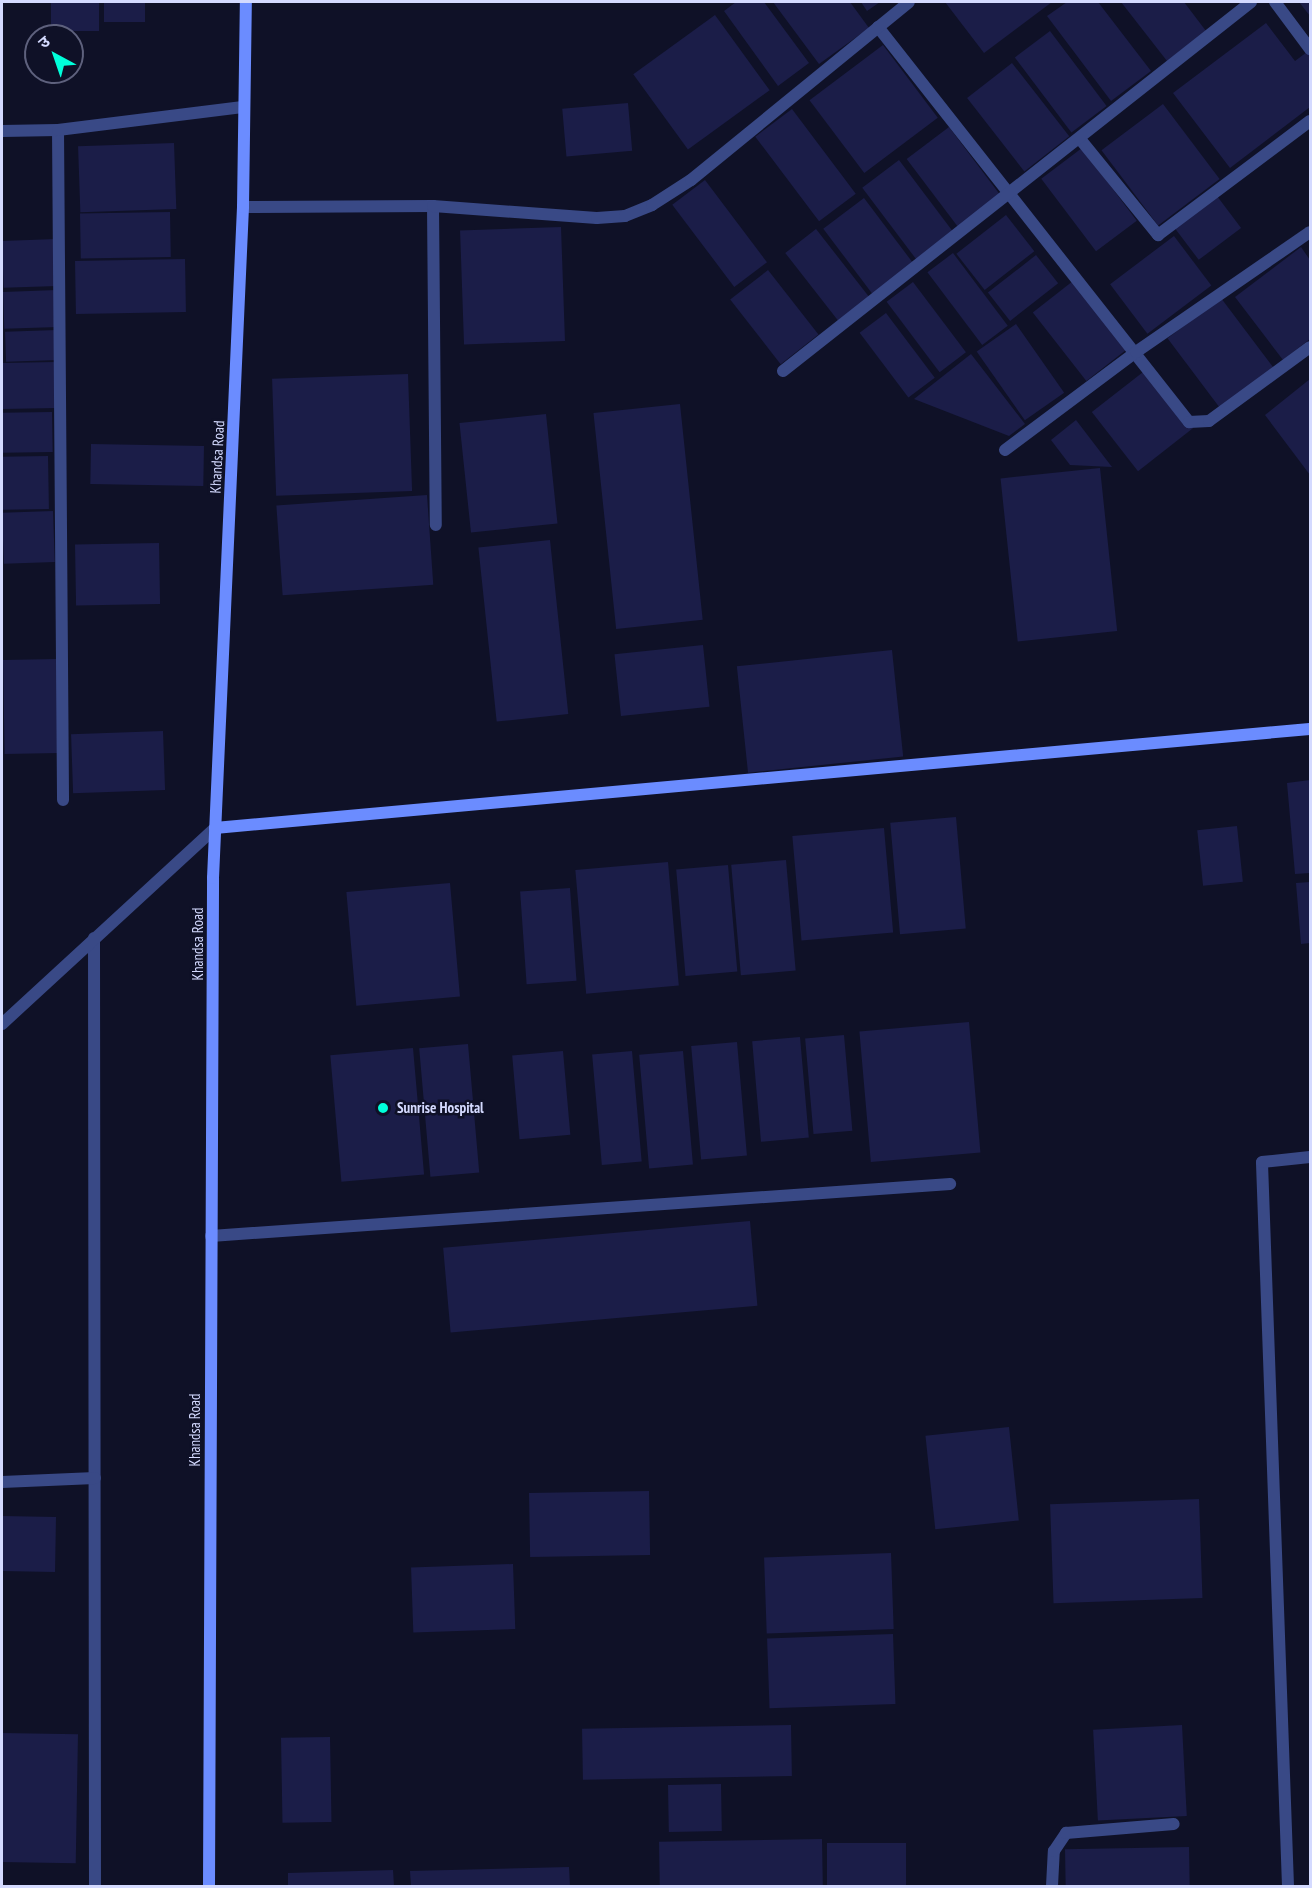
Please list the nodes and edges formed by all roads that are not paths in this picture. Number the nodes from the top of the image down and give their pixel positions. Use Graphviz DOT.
graph roads {
  1 [pos="246,2"];
  2 [pos="909,2"];
  3 [pos="1251,2"];
  4 [pos="1275,2"];
  5 [pos="878,27"];
  6 [pos="1311,50"];
  7 [pos="243,107"];
  8 [pos="1311,121"];
  9 [pos="58,130"];
  10 [pos="2,131"];
  11 [pos="1080,139"];
  12 [pos="1011,194"];
  13 [pos="433,206"];
  14 [pos="243,207"];
  15 [pos="1311,232"];
  16 [pos="1311,347"];
  17 [pos="1136,352"];
  18 [pos="783,371"];
  19 [pos="1005,450"];
  20 [pos="436,525"];
  21 [pos="1311,729"];
  22 [pos="63,800"];
  23 [pos="215,828"];
  24 [pos="94,938"];
  25 [pos="2,1024"];
  26 [pos="1311,1157"];
  27 [pos="950,1184"];
  28 [pos="211,1236"];
  29 [pos="95,1478"];
  30 [pos="2,1482"];
  31 [pos="1174,1824"];
  32 [pos="95,1887"];
  33 [pos="209,1887"];
  34 [pos="1052,1887"];
  35 [pos="1288,1887"];
  1 -- 7 [label="street, Khandsa Road"];
  2 -- 5 [label="street"];
  3 -- 11 [label="street"];
  4 -- 6 [label="street"];
  5 -- 12 [label="street"];
  5 -- 13 [label="street"];
  7 -- 9 [label="street"];
  7 -- 14 [label="street, Khandsa Road"];
  8 -- 11 [label="street"];
  9 -- 10 [label="street"];
  9 -- 22 [label="street"];
  11 -- 12 [label="street"];
  12 -- 17 [label="street"];
  12 -- 18 [label="street"];
  13 -- 14 [label="street"];
  13 -- 20 [label="street"];
  14 -- 23 [label="street, Khandsa Road"];
  15 -- 17 [label="street"];
  16 -- 17 [label="street"];
  17 -- 19 [label="street"];
  21 -- 23 [label="street"];
  23 -- 24 [label="street"];
  23 -- 28 [label="street, Khandsa Road"];
  24 -- 25 [label="street"];
  24 -- 29 [label="street"];
  26 -- 35 [label="street"];
  27 -- 28 [label="street"];
  28 -- 33 [label="street, Khandsa Road"];
  29 -- 30 [label="street"];
  29 -- 32 [label="street"];
  31 -- 34 [label="street"];
}
